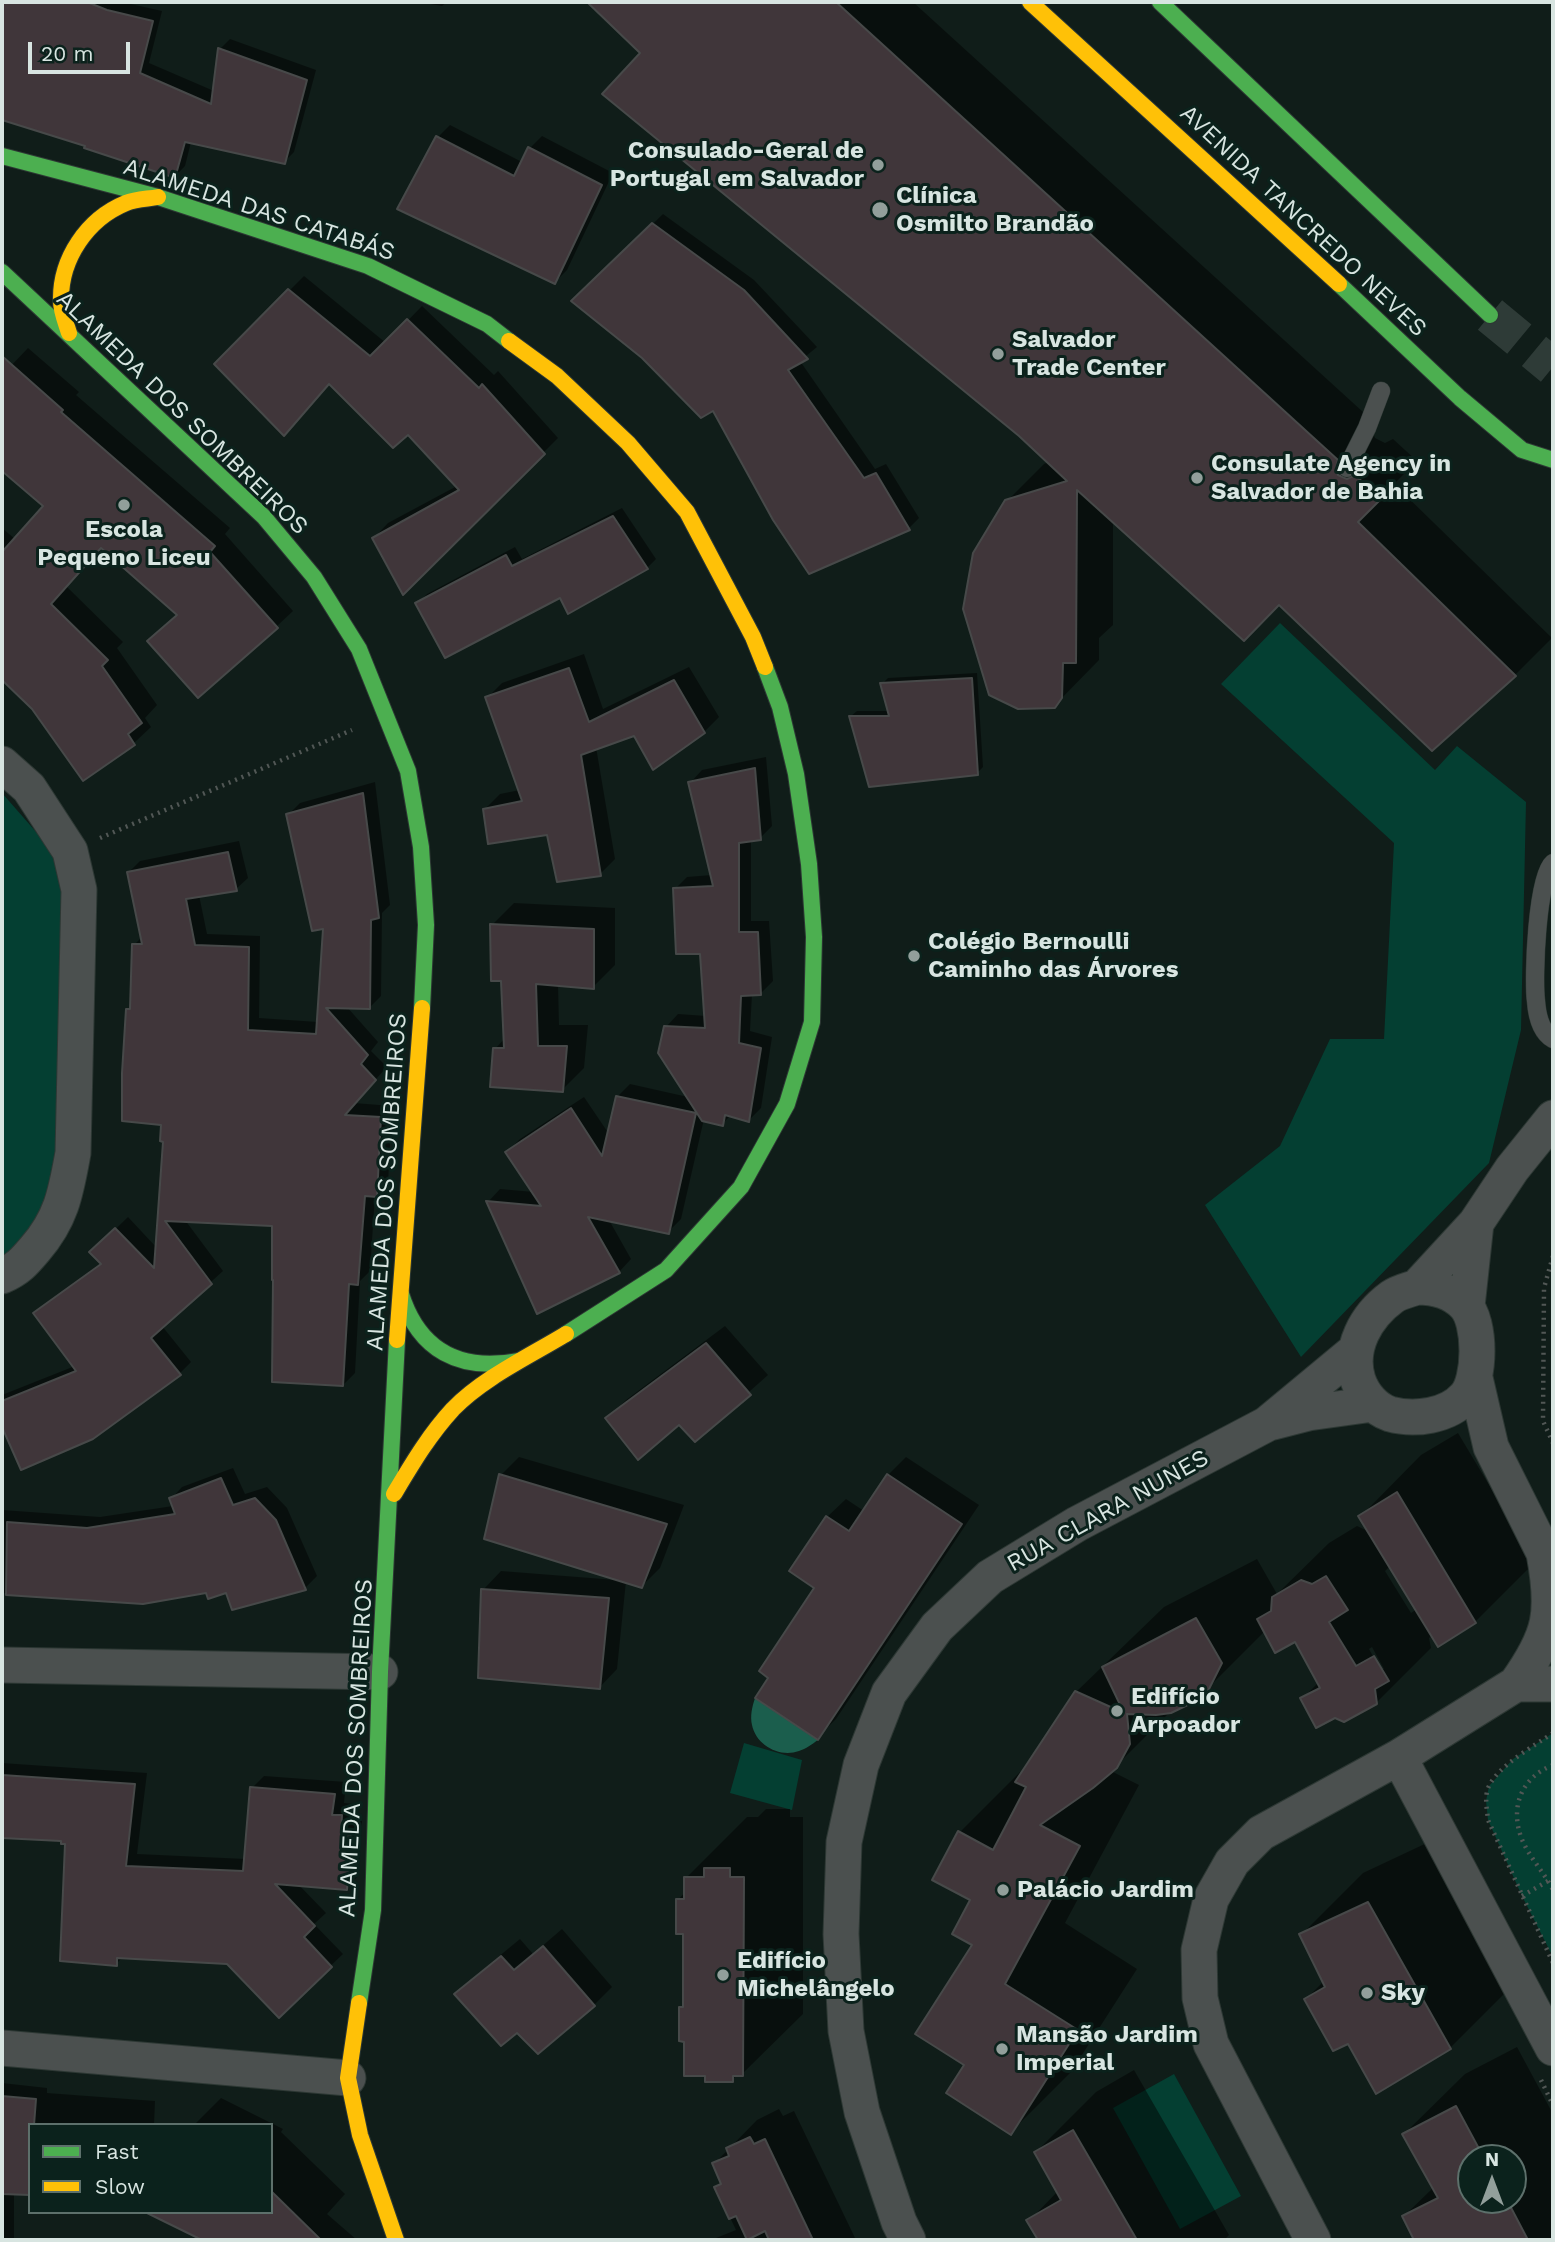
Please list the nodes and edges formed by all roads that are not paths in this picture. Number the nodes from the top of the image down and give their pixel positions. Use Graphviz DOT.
graph roads {
  1 [pos="1030,2"];
  2 [pos="1177,8"];
  3 [pos="2,156"];
  4 [pos="158,197"];
  5 [pos="2,272"];
  6 [pos="1490,315"];
  7 [pos="69,333"];
  8 [pos="1381,391"];
  9 [pos="1522,450"];
  10 [pos="1553,460"];
  11 [pos="1347,468"];
  12 [pos="1538,469"];
  13 [pos="2,764"];
  14 [pos="1553,863"];
  15 [pos="1553,1039"];
  16 [pos="1553,1118"];
  17 [pos="1476,1223"];
  18 [pos="2,1276"];
  19 [pos="1417,1287"];
  20 [pos="400,1293"];
  21 [pos="1467,1306"];
  22 [pos="1355,1351"];
  23 [pos="527,1359"];
  24 [pos="1475,1378"];
  25 [pos="1373,1404"];
  26 [pos="1428,1416"];
  27 [pos="1266,1424"];
  28 [pos="1491,1447"];
  29 [pos="391,1499"];
  30 [pos="1549,1559"];
  31 [pos="2,1665"];
  32 [pos="380,1672"];
  33 [pos="1516,1684"];
  34 [pos="1553,1684"];
  35 [pos="1399,1757"];
  36 [pos="2,2048"];
  37 [pos="1553,2048"];
  38 [pos="348,2078"];
  39 [pos="396,2240"];
  40 [pos="908,2240"];
  41 [pos="1313,2240"];
  1 -- 9 [label="street, AVENIDA TANCREDO NEVES"];
  2 -- 6 [label="street"];
  3 -- 4 [label="street, ALAMEDA DAS CATABÁS"];
  4 -- 7 [label="street"];
  4 -- 23 [label="street, ALAMEDA DAS CATABÁS"];
  5 -- 7 [label="street, ALAMEDA DOS SOMBREIROS"];
  7 -- 20 [label="street, ALAMEDA DOS SOMBREIROS"];
  8 -- 11 [label="lane"];
  9 -- 10 [label="street, AVENIDA TANCREDO NEVES"];
  9 -- 12 [label="street"];
  13 -- 18 [label="street"];
  14 -- 15 [label="lane"];
  16 -- 17 [label="street"];
  17 -- 19 [label="street"];
  17 -- 21 [label="street"];
  19 -- 21 [label="street"];
  19 -- 22 [label="street"];
  20 -- 23 [label="street, ALAMEDA DAS CATABÁS"];
  20 -- 29 [label="street, ALAMEDA DOS SOMBREIROS"];
  21 -- 24 [label="street"];
  22 -- 25 [label="street"];
  22 -- 27 [label="street, RUA CLARA NUNES"];
  23 -- 29 [label="street, ALAMEDA DAS CATABÁS"];
  24 -- 26 [label="street"];
  24 -- 28 [label="street"];
  25 -- 26 [label="street"];
  25 -- 27 [label="street, RUA CLARA NUNES"];
  26 -- 28 [label="street"];
  27 -- 40 [label="street, RUA CLARA NUNES"];
  28 -- 30 [label="street"];
  29 -- 32 [label="street, ALAMEDA DOS SOMBREIROS"];
  30 -- 33 [label="street"];
  31 -- 32 [label="street"];
  32 -- 38 [label="street, ALAMEDA DOS SOMBREIROS"];
  33 -- 34 [label="street"];
  33 -- 35 [label="street"];
  35 -- 37 [label="street"];
  35 -- 41 [label="street"];
  36 -- 38 [label="street"];
  38 -- 39 [label="street, ALAMEDA DOS SOMBREIROS"];
}
